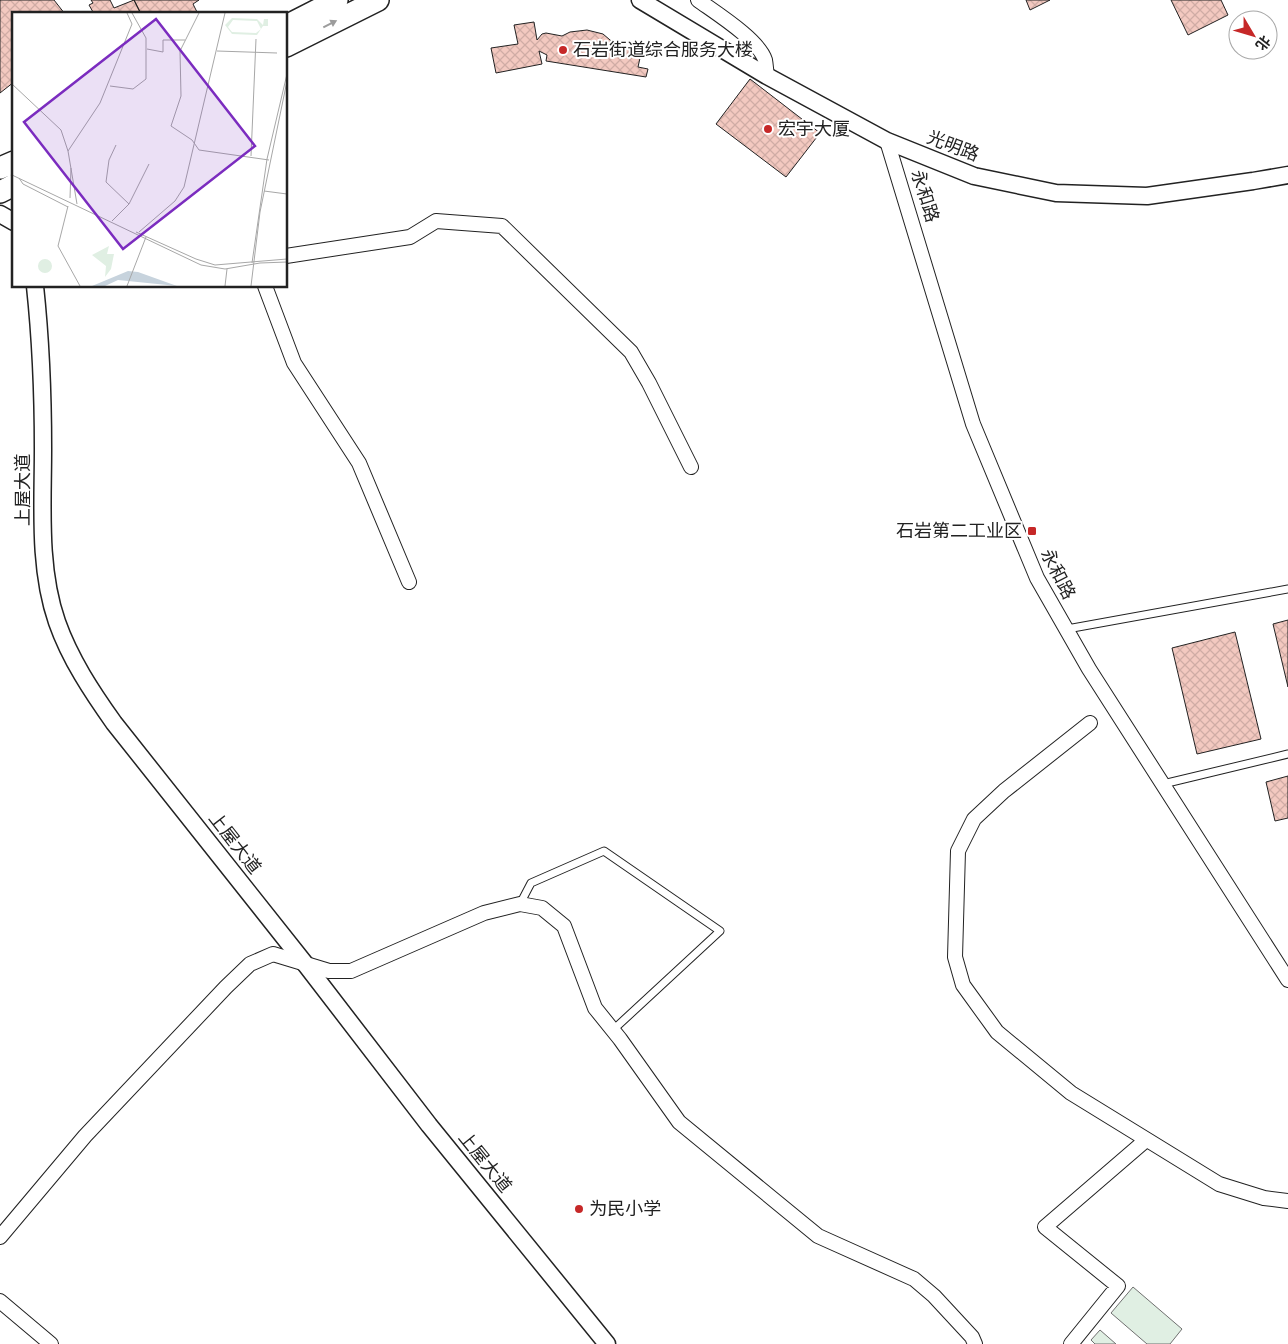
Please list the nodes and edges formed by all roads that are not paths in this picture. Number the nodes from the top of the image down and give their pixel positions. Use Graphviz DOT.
graph roads {
  1 [pos="338,0"];
  2 [pos="378,0"];
  3 [pos="640,0"];
  4 [pos="698,0"];
  5 [pos="288,25"];
  6 [pos="288,45"];
  7 [pos="767,76"];
  8 [pos="887,141"];
  9 [pos="12,163"];
  10 [pos="0,168"];
  11 [pos="1288,175"];
  12 [pos="12,186"];
  13 [pos="0,192"];
  14 [pos="0,214"];
  15 [pos="12,221"];
  16 [pos="288,256"];
  17 [pos="35,288"];
  18 [pos="265,288"];
  19 [pos="691,467"];
  20 [pos="409,582"];
  21 [pos="1288,589"];
  22 [pos="1067,629"];
  23 [pos="1090,723"];
  24 [pos="1288,754"];
  25 [pos="1163,784"];
  26 [pos="520,904"];
  27 [pos="306,965"];
  28 [pos="1288,980"];
  29 [pos="614,1030"];
  30 [pos="1146,1140"];
  31 [pos="1288,1201"];
  32 [pos="0,1237"];
  33 [pos="0,1301"];
  34 [pos="51,1344"];
  35 [pos="607,1344"];
  36 [pos="975,1344"];
  37 [pos="1072,1344"];
  1 -- 5 [label="main road"];
  6 -- 2 [label="main road, one-way"];
  3 -- 7 [label="street, 光明路"];
  4 -- 7 [label="street"];
  7 -- 8 [label="street, 光明路"];
  8 -- 11 [label="street, 光明路"];
  8 -- 22 [label="street, 永和路"];
  9 -- 10 [label="main road"];
  12 -- 13 [label="main road"];
  14 -- 15 [label="street"];
  16 -- 19 [label="street"];
  17 -- 27 [label="street, 上屋大道"];
  18 -- 20 [label="street"];
  21 -- 22 [label="lane"];
  22 -- 25 [label="street, 永和路"];
  23 -- 30 [label="street"];
  24 -- 25 [label="lane"];
  25 -- 28 [label="street, 永和路"];
  26 -- 27 [label="street"];
  26 -- 29 [label="street"];
  26 -- 29 [label="lane"];
  27 -- 32 [label="street"];
  27 -- 35 [label="street, 上屋大道"];
  29 -- 36 [label="street"];
  30 -- 31 [label="street"];
  30 -- 37 [label="street"];
  33 -- 34 [label="street"];
}
